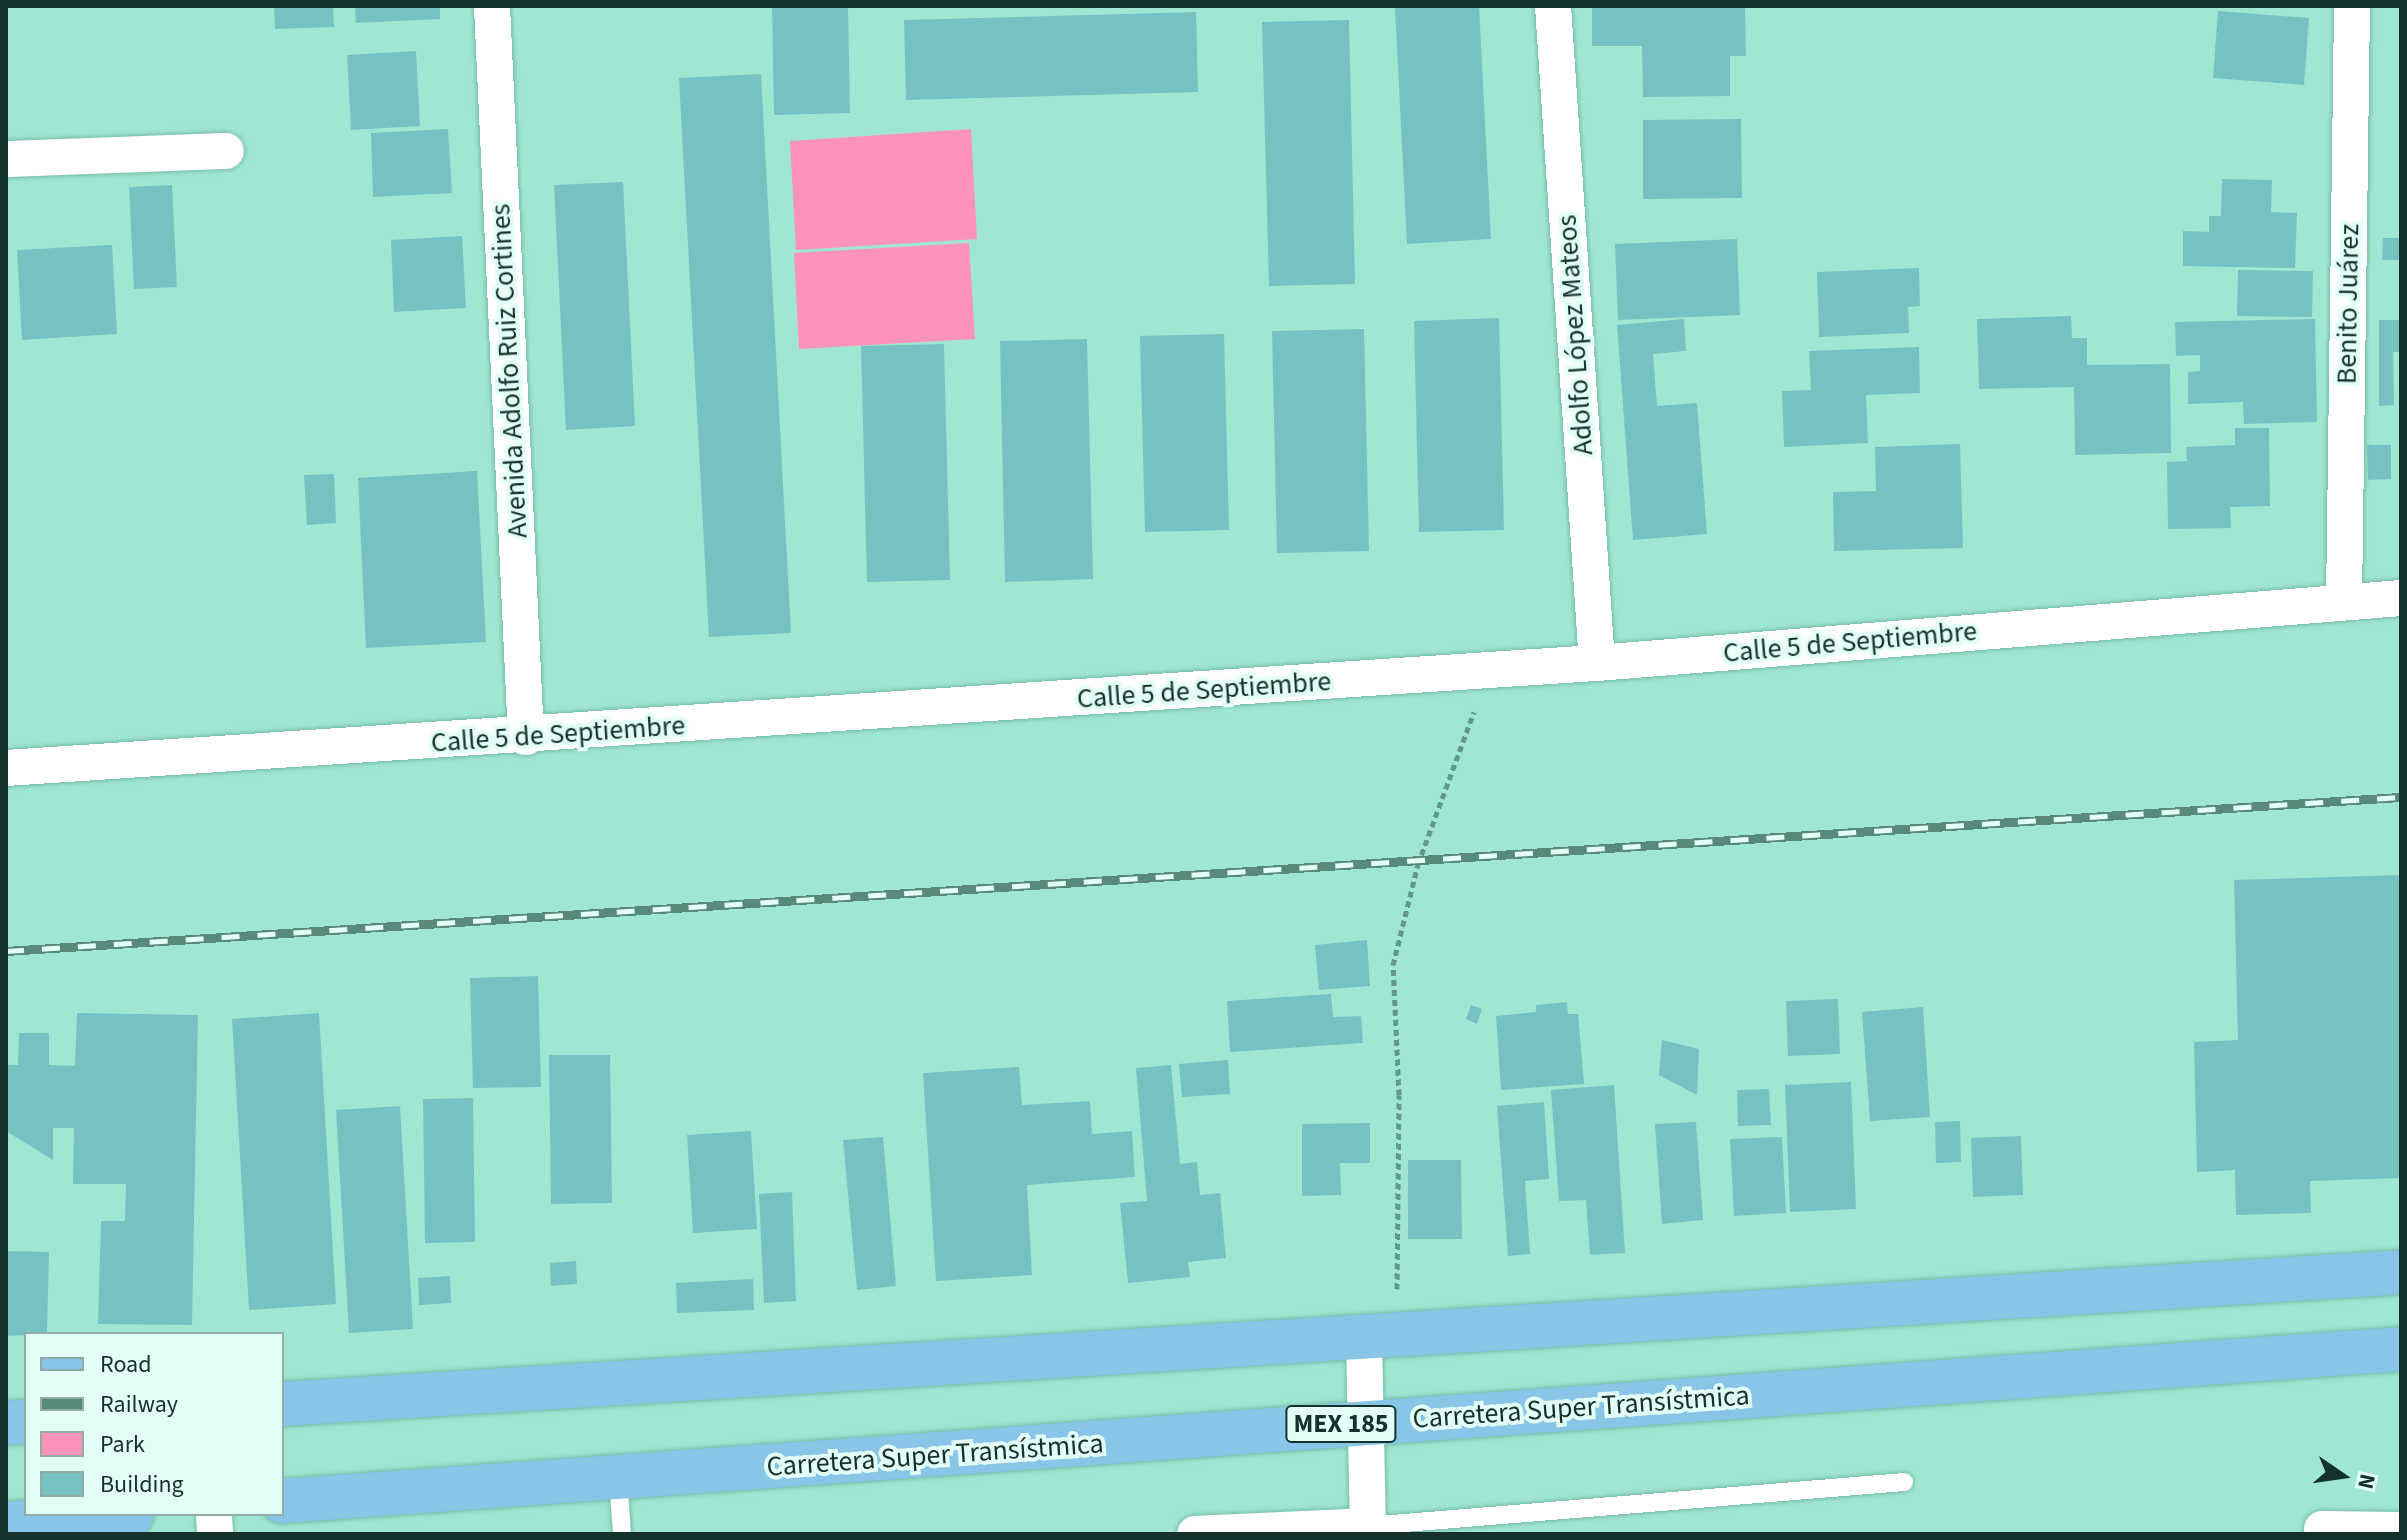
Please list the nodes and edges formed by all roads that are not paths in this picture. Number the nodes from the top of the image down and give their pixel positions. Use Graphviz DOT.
graph roads {
  1 [pos="492,6"];
  2 [pos="1553,6"];
  3 [pos="2352,6"];
  4 [pos="226,151"];
  5 [pos="6,159"];
  6 [pos="2401,598"];
  7 [pos="2344,602"];
  8 [pos="1597,663"];
  9 [pos="526,737"];
  10 [pos="6,768"];
  11 [pos="2401,1272"];
  12 [pos="1380,1338"];
  13 [pos="2401,1349"];
  14 [pos="284,1404"];
  15 [pos="1366,1422"];
  16 [pos="618,1478"];
  17 [pos="1904,1482"];
  18 [pos="284,1501"];
  19 [pos="125,1521"];
  20 [pos="6,1524"];
  21 [pos="2322,1529"];
  22 [pos="1368,1530"];
  23 [pos="2401,1530"];
  24 [pos="622,1534"];
  25 [pos="1195,1534"];
  1 -- 9 [label="street, Avenida Adolfo Ruiz Cortines"];
  2 -- 8 [label="street, Adolfo López Mateos"];
  3 -- 7 [label="street, Benito Juárez"];
  4 -- 5 [label="street"];
  6 -- 7 [label="street, Calle 5 de Septiembre"];
  7 -- 8 [label="street, Calle 5 de Septiembre"];
  8 -- 9 [label="street, Calle 5 de Septiembre"];
  9 -- 10 [label="street, Calle 5 de Septiembre"];
  11 -- 12 [label="main road"];
  12 -- 14 [label="main road"];
  12 -- 15 [label="street"];
  13 -- 15 [label="main road, Carretera Super Transístmica / MEX 185"];
  15 -- 16 [label="main road, Carretera Super Transístmica / MEX 185"];
  15 -- 22 [label="street"];
  16 -- 18 [label="main road, Carretera Super Transístmica / MEX 185"];
  16 -- 24 [label="lane"];
  17 -- 22 [label="lane"];
  19 -- 20 [label="main road"];
  21 -- 23 [label="street"];
  22 -- 25 [label="street"];
}
